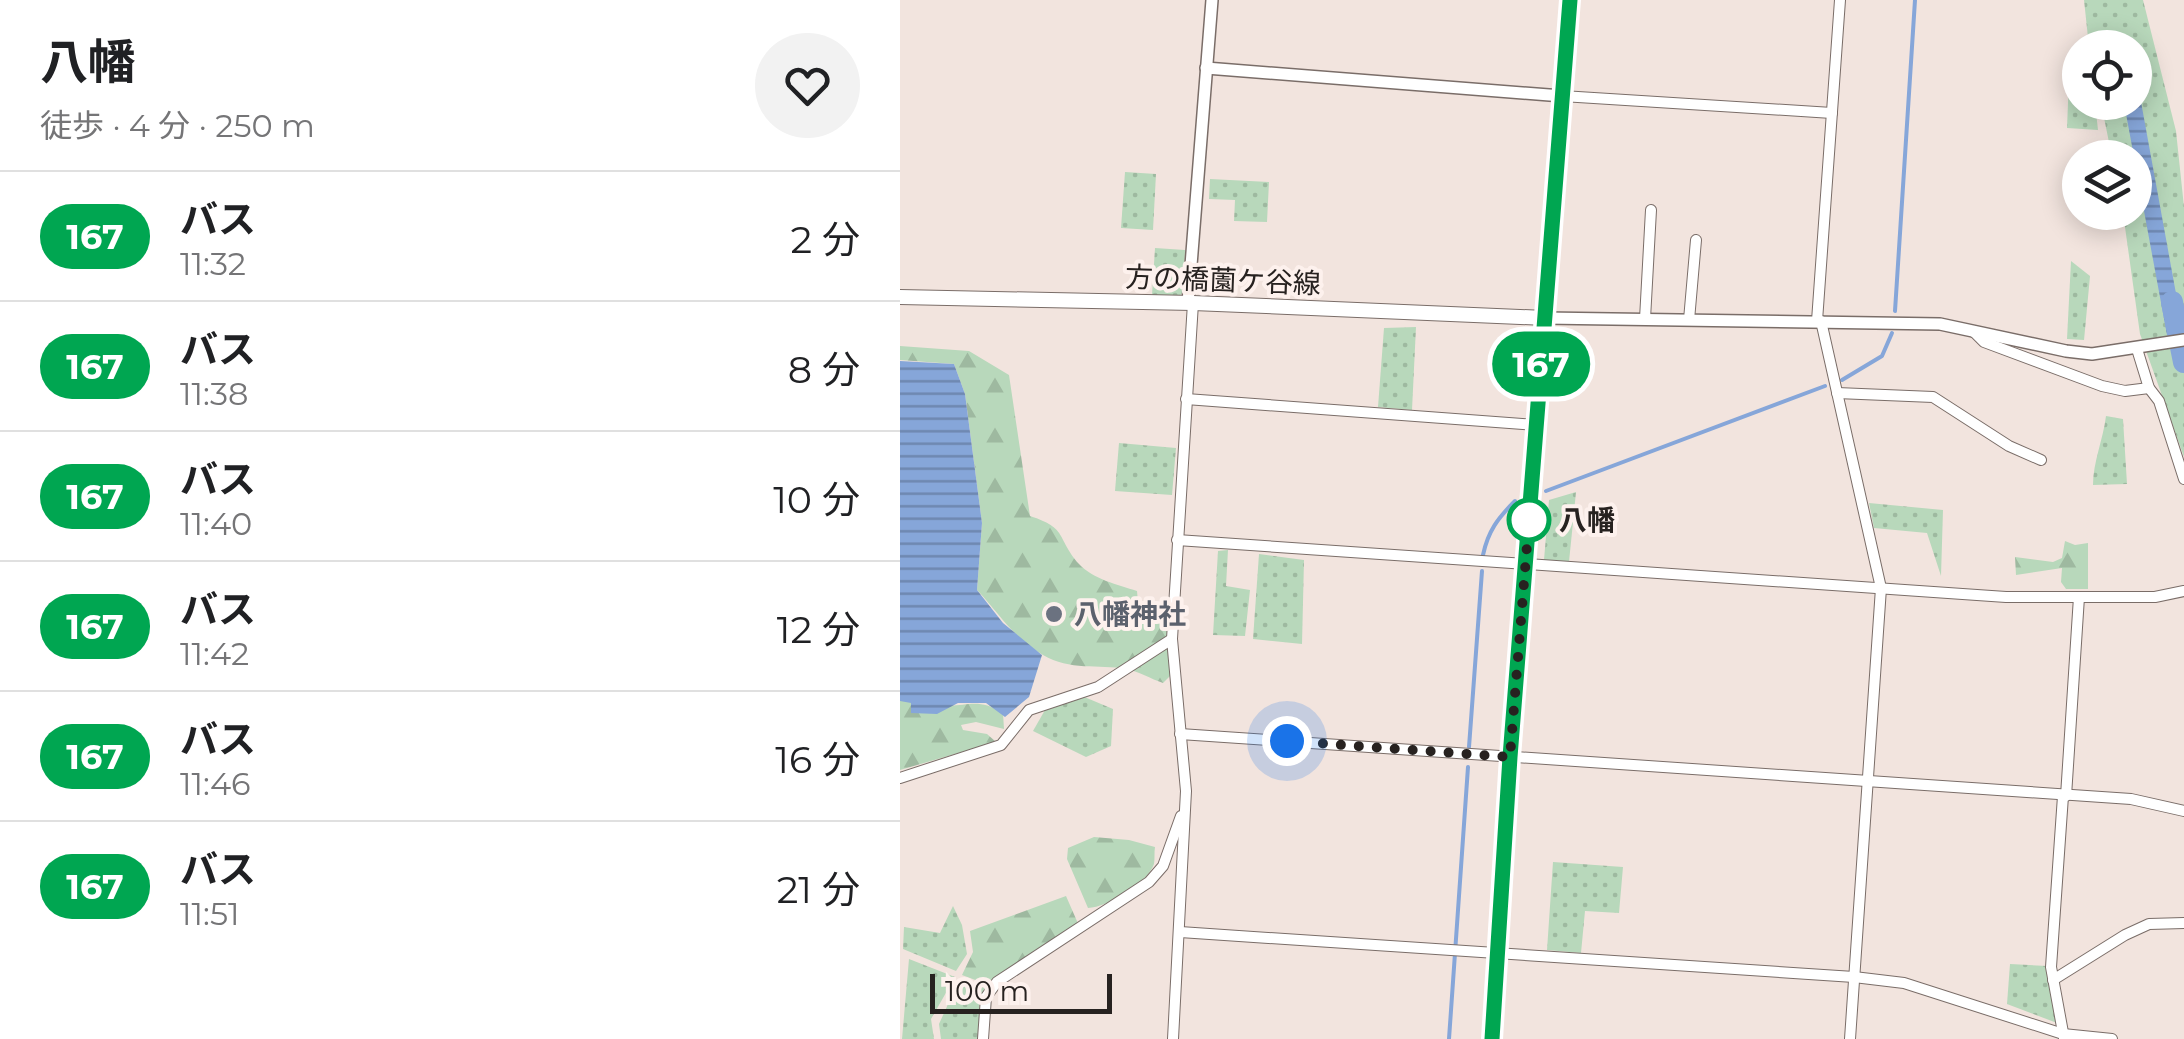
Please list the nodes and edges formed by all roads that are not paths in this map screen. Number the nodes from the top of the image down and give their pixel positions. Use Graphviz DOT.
graph roads {
  1 [pos="1212,0"];
  2 [pos="1570,0"];
  3 [pos="1840,0"];
  4 [pos="1206,68"];
  5 [pos="1562,96"];
  6 [pos="1832,114"];
  7 [pos="1651,210"];
  8 [pos="1696,240"];
  9 [pos="900,297"];
  10 [pos="1191,303"];
  11 [pos="1545,318"];
  12 [pos="1645,319"];
  13 [pos="1688,320"];
  14 [pos="1819,321"];
  15 [pos="1970,328"];
  16 [pos="2184,340"];
  17 [pos="2142,348"];
  18 [pos="2149,388"];
  19 [pos="1837,393"];
  20 [pos="1186,399"];
  21 [pos="1536,425"];
  22 [pos="2041,460"];
  23 [pos="2184,479"];
  24 [pos="1177,540"];
  25 [pos="1525,562"];
  26 [pos="1880,588"];
  27 [pos="2184,591"];
  28 [pos="2079,597"];
  29 [pos="1172,639"];
  30 [pos="1180,734"];
  31 [pos="1510,757"];
  32 [pos="900,778"];
  33 [pos="1868,783"];
  34 [pos="2065,796"];
  35 [pos="1185,806"];
  36 [pos="2184,812"];
  37 [pos="2184,923"];
  38 [pos="1180,932"];
  39 [pos="1498,954"];
  40 [pos="1854,977"];
  41 [pos="2054,980"];
  42 [pos="2063,1036"];
  43 [pos="982,1039"];
  44 [pos="1173,1039"];
  45 [pos="1492,1039"];
  46 [pos="1850,1039"];
  47 [pos="2112,1039"];
  1 -- 4 [label="street"];
  2 -- 5 [label="main road"];
  3 -- 6 [label="street"];
  4 -- 5 [label="street"];
  4 -- 10 [label="street"];
  5 -- 6 [label="street"];
  5 -- 11 [label="main road"];
  6 -- 14 [label="street"];
  7 -- 12 [label="street"];
  8 -- 13 [label="street"];
  9 -- 10 [label="main road, 方の橋薗ケ谷線"];
  10 -- 11 [label="main road, 方の橋薗ケ谷線"];
  10 -- 20 [label="street"];
  11 -- 12 [label="street"];
  11 -- 21 [label="main road"];
  12 -- 13 [label="street"];
  13 -- 14 [label="street"];
  14 -- 15 [label="street"];
  14 -- 19 [label="street"];
  15 -- 17 [label="street"];
  15 -- 18 [label="street"];
  16 -- 17 [label="street"];
  17 -- 18 [label="street"];
  18 -- 23 [label="street"];
  19 -- 22 [label="street"];
  19 -- 26 [label="street"];
  20 -- 21 [label="street"];
  20 -- 24 [label="street"];
  21 -- 25 [label="main road"];
  24 -- 25 [label="street"];
  24 -- 29 [label="street"];
  25 -- 26 [label="street"];
  25 -- 31 [label="main road"];
  26 -- 28 [label="street"];
  26 -- 33 [label="street"];
  27 -- 28 [label="street"];
  28 -- 34 [label="street"];
  29 -- 30 [label="street"];
  29 -- 32 [label="street"];
  30 -- 31 [label="street"];
  30 -- 35 [label="street"];
  31 -- 33 [label="street"];
  31 -- 39 [label="main road"];
  33 -- 34 [label="street"];
  33 -- 40 [label="street"];
  34 -- 36 [label="street"];
  34 -- 41 [label="street"];
  35 -- 38 [label="street"];
  35 -- 43 [label="street"];
  37 -- 41 [label="street"];
  38 -- 39 [label="street"];
  38 -- 44 [label="street"];
  39 -- 40 [label="street"];
  39 -- 45 [label="main road"];
  40 -- 42 [label="street"];
  40 -- 46 [label="street"];
  41 -- 42 [label="street"];
  42 -- 47 [label="street"];
}
